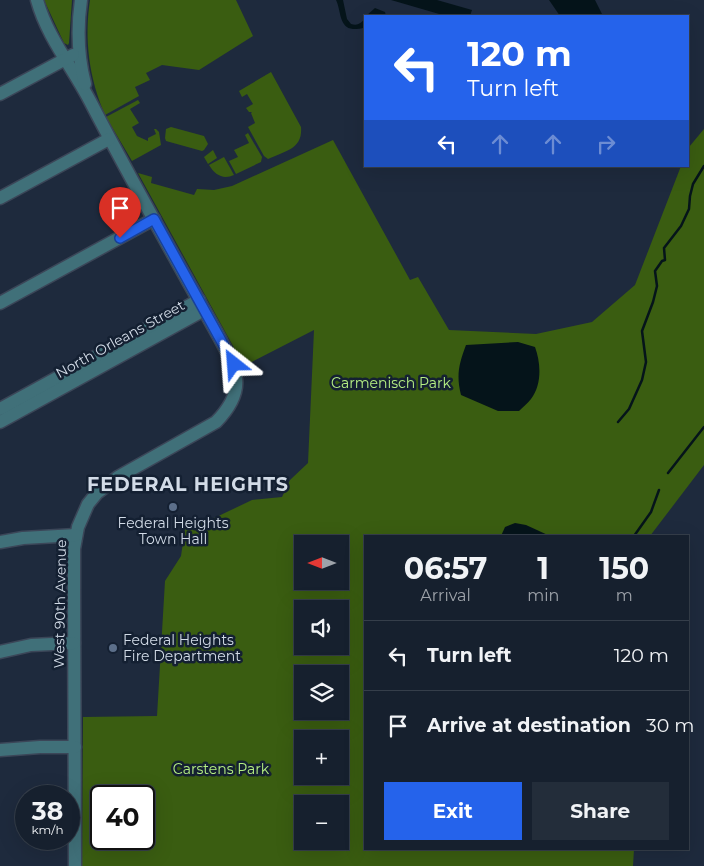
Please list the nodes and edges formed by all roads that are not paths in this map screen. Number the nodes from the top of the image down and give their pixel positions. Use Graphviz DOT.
graph roads {
  1 [pos="37,0"];
  2 [pos="81,0"];
  3 [pos="79,51"];
  4 [pos="66,58"];
  5 [pos="0,94"];
  6 [pos="89,100"];
  7 [pos="109,139"];
  8 [pos="0,198"];
  9 [pos="154,219"];
  10 [pos="0,303"];
  11 [pos="201,305"];
  12 [pos="48,390"];
  13 [pos="0,409"];
  14 [pos="0,422"];
  15 [pos="76,535"];
  16 [pos="0,542"];
  17 [pos="74,643"];
  18 [pos="0,652"];
  19 [pos="75,748"];
  20 [pos="0,750"];
  21 [pos="75,866"];
  1 -- 4 [label="street, West 90th Avenue"];
  2 -- 3 [label="street, West 90th Avenue"];
  3 -- 4 [label="street"];
  3 -- 6 [label="street, West 90th Avenue"];
  4 -- 5 [label="street"];
  4 -- 6 [label="street, West 90th Avenue"];
  6 -- 7 [label="street, West 90th Avenue"];
  7 -- 8 [label="street"];
  7 -- 9 [label="street, West 90th Avenue"];
  9 -- 10 [label="street"];
  9 -- 11 [label="street, West 90th Avenue"];
  11 -- 12 [label="street, North Orleans Street"];
  11 -- 15 [label="street, West 90th Avenue"];
  12 -- 13 [label="street, North Orleans Street"];
  12 -- 14 [label="street, North Orleans Street"];
  15 -- 16 [label="street"];
  15 -- 17 [label="street, West 90th Avenue"];
  17 -- 18 [label="street"];
  17 -- 19 [label="street, West 90th Avenue"];
  19 -- 20 [label="street"];
  19 -- 21 [label="street, West 90th Avenue"];
}
